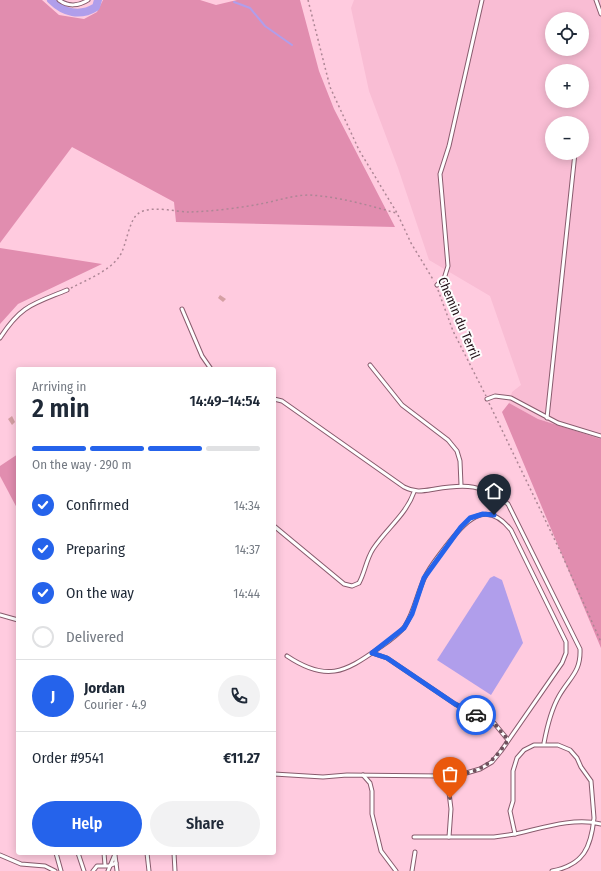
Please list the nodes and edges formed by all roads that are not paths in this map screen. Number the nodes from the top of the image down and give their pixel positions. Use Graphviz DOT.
graph roads {
  1 [pos="59,0"];
  2 [pos="88,0"];
  3 [pos="482,0"];
  4 [pos="596,0"];
  5 [pos="601,14"];
  6 [pos="574,160"];
  7 [pos="437,285"];
  8 [pos="67,290"];
  9 [pos="182,309"];
  10 [pos="0,338"];
  11 [pos="370,365"];
  12 [pos="210,367"];
  13 [pos="487,399"];
  14 [pos="276,400"];
  15 [pos="547,418"];
  16 [pos="601,436"];
  17 [pos="461,485"];
  18 [pos="414,492"];
  19 [pos="276,528"];
  20 [pos="0,615"];
  21 [pos="16,619"];
  22 [pos="372,653"];
  23 [pos="287,656"];
  24 [pos="508,740"];
  25 [pos="544,743"];
  26 [pos="276,774"];
  27 [pos="363,775"];
  28 [pos="447,776"];
  29 [pos="593,822"];
  30 [pos="601,824"];
  31 [pos="515,834"];
  32 [pos="414,837"];
  33 [pos="449,837"];
  34 [pos="414,852"];
  35 [pos="0,855"];
  36 [pos="57,855"];
  37 [pos="79,855"];
  38 [pos="104,855"];
  39 [pos="114,855"];
  40 [pos="115,855"];
  41 [pos="147,855"];
  42 [pos="174,855"];
  43 [pos="116,863"];
  44 [pos="104,865"];
  45 [pos="109,866"];
  46 [pos="55,871"];
  47 [pos="61,871"];
  48 [pos="84,871"];
  49 [pos="92,871"];
  50 [pos="108,871"];
  51 [pos="117,871"];
  52 [pos="149,871"];
  53 [pos="175,871"];
  54 [pos="396,871"];
  55 [pos="412,871"];
  56 [pos="552,871"];
  1 -- 2 [label="lane"];
  3 -- 7 [label="lane"];
  4 -- 5 [label="lane"];
  6 -- 15 [label="lane"];
  8 -- 10 [label="lane"];
  9 -- 12 [label="lane"];
  11 -- 17 [label="lane"];
  13 -- 15 [label="lane"];
  14 -- 18 [label="lane"];
  15 -- 16 [label="lane"];
  17 -- 18 [label="lane"];
  17 -- 25 [label="lane"];
  18 -- 19 [label="lane"];
  20 -- 21 [label="lane"];
  22 -- 23 [label="lane"];
  22 -- 24 [label="lane"];
  22 -- 24 [label="lane"];
  24 -- 28 [label="lane"];
  25 -- 29 [label="lane"];
  25 -- 31 [label="lane"];
  26 -- 27 [label="lane"];
  27 -- 28 [label="lane"];
  27 -- 54 [label="lane"];
  28 -- 33 [label="lane"];
  29 -- 30 [label="lane"];
  29 -- 31 [label="lane"];
  29 -- 56 [label="lane"];
  31 -- 33 [label="lane"];
  32 -- 33 [label="lane"];
  34 -- 55 [label="lane"];
  35 -- 46 [label="lane"];
  36 -- 47 [label="lane"];
  37 -- 48 [label="lane"];
  38 -- 44 [label="lane"];
  39 -- 45 [label="lane"];
  40 -- 43 [label="lane"];
  41 -- 52 [label="lane"];
  42 -- 53 [label="lane"];
  43 -- 45 [label="lane"];
  43 -- 51 [label="lane"];
  44 -- 45 [label="lane"];
  44 -- 49 [label="lane"];
  45 -- 50 [label="lane"];
}
